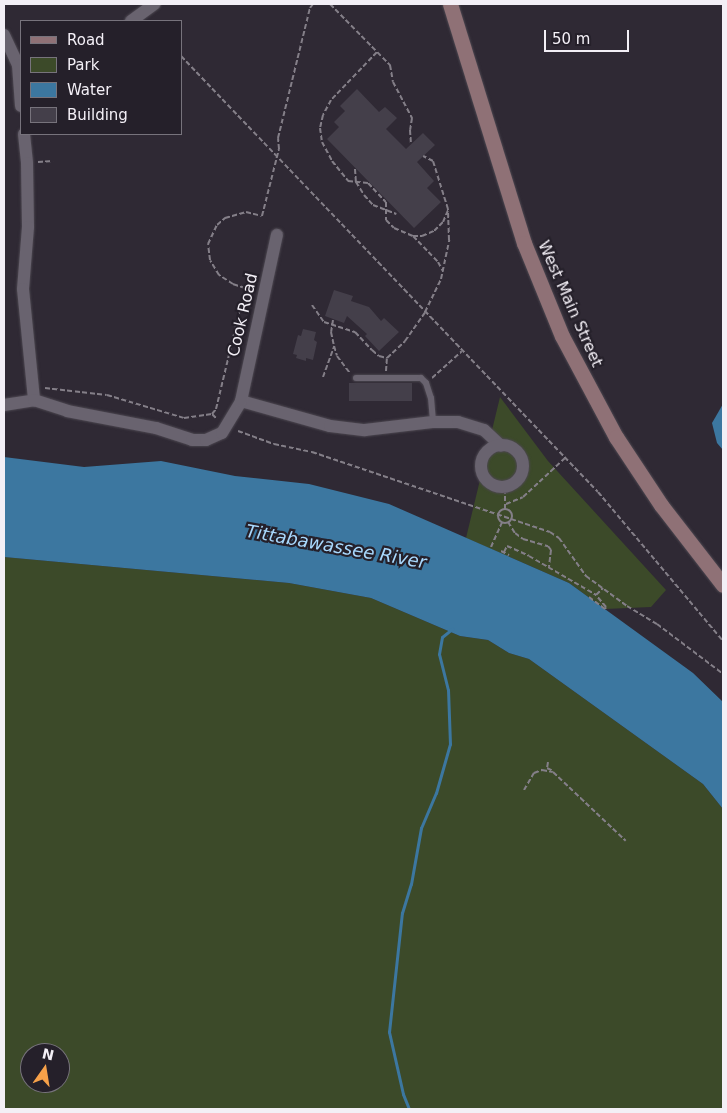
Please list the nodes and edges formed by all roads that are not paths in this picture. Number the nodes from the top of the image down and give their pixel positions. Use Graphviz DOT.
graph roads {
  1 [pos="154,4"];
  2 [pos="450,4"];
  3 [pos="132,20"];
  4 [pos="4,35"];
  5 [pos="20,65"];
  6 [pos="24,135"];
  7 [pos="277,235"];
  8 [pos="356,378"];
  9 [pos="34,394"];
  10 [pos="240,401"];
  11 [pos="4,404"];
  12 [pos="433,422"];
  13 [pos="501,446"];
  14 [pos="723,585"];
  1 -- 3 [label="street"];
  2 -- 14 [label="street, West Main Street"];
  4 -- 5 [label="street"];
  6 -- 9 [label="street"];
  7 -- 10 [label="street, Cook Road"];
  8 -- 12 [label="lane"];
  9 -- 10 [label="street, Cook Road"];
  9 -- 11 [label="street"];
  10 -- 12 [label="street"];
  12 -- 13 [label="street"];
  13 -- 13 [label="street"];
}
